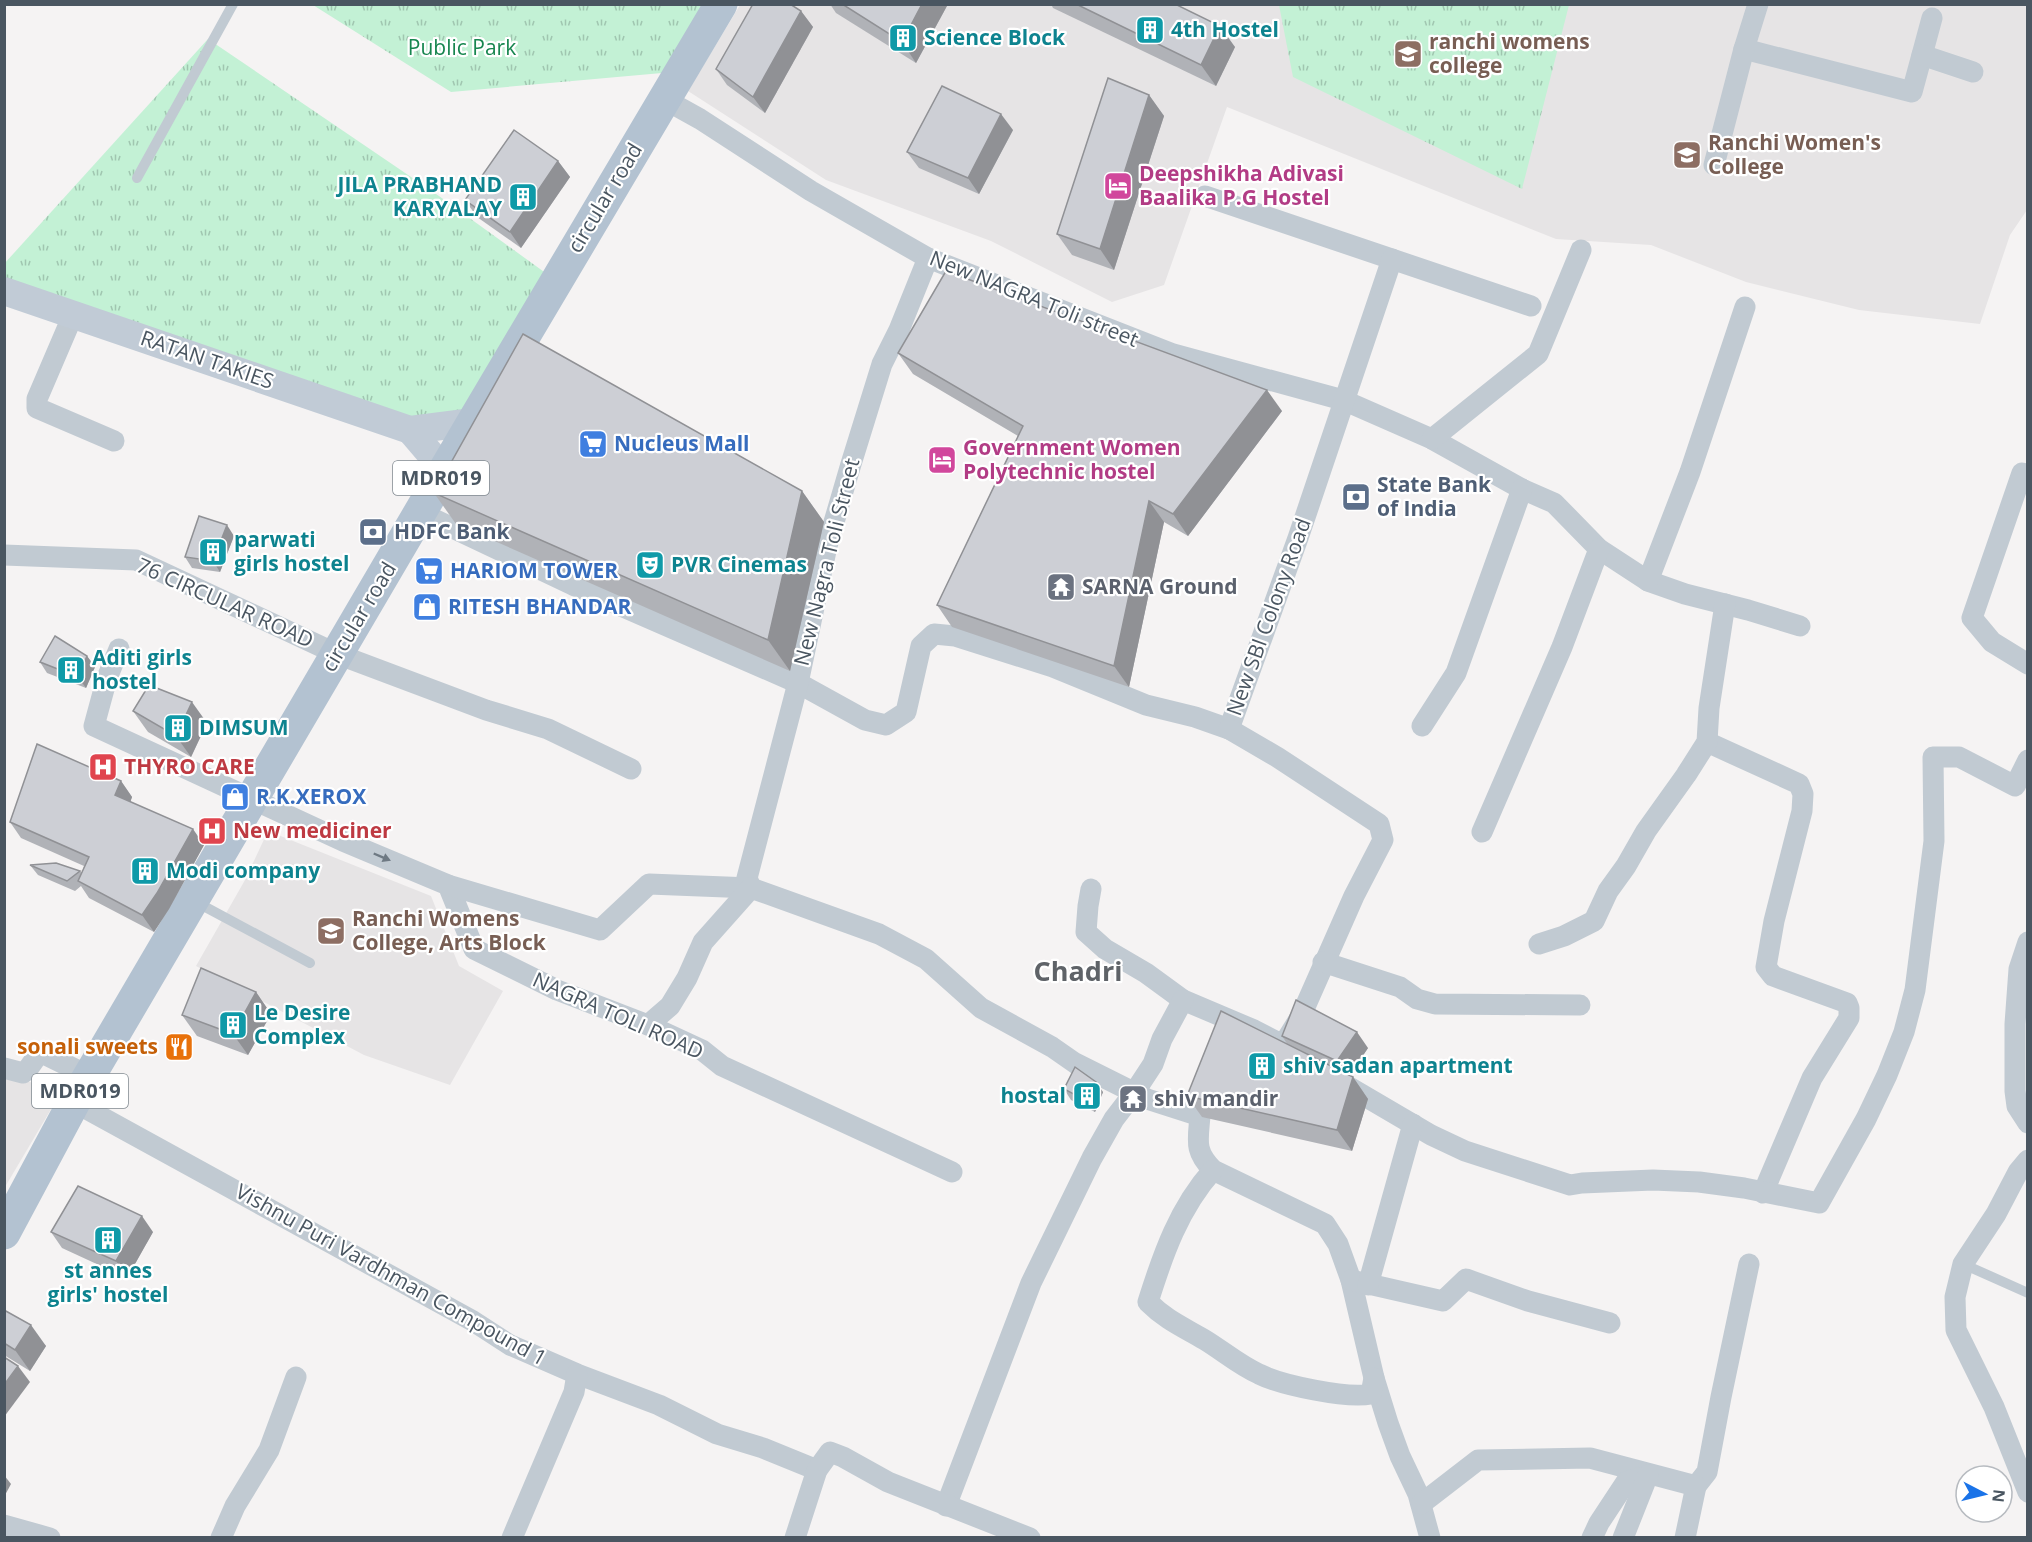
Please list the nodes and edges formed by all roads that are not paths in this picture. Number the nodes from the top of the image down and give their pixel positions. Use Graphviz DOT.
graph roads {
  1 [pos="233,4"];
  2 [pos="721,4"];
  3 [pos="1758,4"];
  4 [pos="1932,18"];
  5 [pos="1744,49"];
  6 [pos="1922,55"];
  7 [pos="1973,72"];
  8 [pos="663,99"];
  9 [pos="1714,165"];
  10 [pos="137,178"];
  11 [pos="1205,195"];
  12 [pos="1581,250"];
  13 [pos="928,258"];
  14 [pos="1392,259"];
  15 [pos="4,291"];
  16 [pos="1531,306"];
  17 [pos="1745,307"];
  18 [pos="74,315"];
  19 [pos="1343,400"];
  20 [pos="473,422"];
  21 [pos="410,430"];
  22 [pos="1432,439"];
  23 [pos="114,441"];
  24 [pos="446,471"];
  25 [pos="2022,473"];
  26 [pos="1522,489"];
  27 [pos="421,513"];
  28 [pos="1599,549"];
  29 [pos="4,555"];
  30 [pos="1648,581"];
  31 [pos="1725,604"];
  32 [pos="1800,626"];
  33 [pos="119,649"];
  34 [pos="337,654"];
  35 [pos="2028,664"];
  36 [pos="798,683"];
  37 [pos="1422,726"];
  38 [pos="1229,729"];
  39 [pos="1707,742"];
  40 [pos="2028,760"];
  41 [pos="631,769"];
  42 [pos="252,799"];
  43 [pos="1482,832"];
  44 [pos="749,883"];
  45 [pos="448,885"];
  46 [pos="1091,889"];
  47 [pos="193,900"];
  48 [pos="2028,942"];
  49 [pos="1539,944"];
  50 [pos="1323,962"];
  51 [pos="310,963"];
  52 [pos="1183,1000"];
  53 [pos="1580,1005"];
  54 [pos="648,1024"];
  55 [pos="1283,1045"];
  56 [pos="1299,1060"];
  57 [pos="4,1068"];
  58 [pos="1328,1075"];
  59 [pos="82,1089"];
  60 [pos="1134,1093"];
  61 [pos="2028,1123"];
  62 [pos="1413,1124"];
  63 [pos="2027,1162"];
  64 [pos="1213,1170"];
  65 [pos="952,1172"];
  66 [pos="1763,1192"];
  67 [pos="4,1233"];
  68 [pos="1749,1264"];
  69 [pos="1963,1264"];
  70 [pos="1359,1283"];
  71 [pos="2028,1293"];
  72 [pos="1610,1323"];
  73 [pos="577,1374"];
  74 [pos="296,1377"];
  75 [pos="1374,1378"];
  76 [pos="817,1470"];
  77 [pos="1648,1475"];
  78 [pos="1696,1486"];
  79 [pos="2028,1492"];
  80 [pos="1421,1504"];
  81 [pos="946,1506"];
  82 [pos="4,1525"];
  83 [pos="50,1538"];
  84 [pos="221,1538"];
  85 [pos="512,1538"];
  86 [pos="795,1538"];
  87 [pos="1030,1538"];
  88 [pos="1430,1538"];
  89 [pos="1592,1538"];
  90 [pos="1623,1538"];
  91 [pos="1685,1538"];
  1 -- 10 [label="lane"];
  2 -- 8 [label="main road, circular road / MDR019"];
  3 -- 5 [label="street"];
  4 -- 6 [label="street"];
  5 -- 6 [label="street"];
  5 -- 9 [label="street"];
  6 -- 7 [label="street"];
  8 -- 13 [label="street, New NAGRA Toli street"];
  8 -- 20 [label="main road, circular road / MDR019"];
  11 -- 14 [label="street"];
  12 -- 22 [label="street"];
  13 -- 19 [label="street, New NAGRA Toli street"];
  13 -- 36 [label="street, New Nagra Toli Street"];
  14 -- 16 [label="street"];
  14 -- 19 [label="street, New SBI Colony Road"];
  15 -- 18 [label="street, RATAN TAKIES"];
  17 -- 30 [label="street"];
  18 -- 21 [label="street, RATAN TAKIES"];
  18 -- 23 [label="street"];
  19 -- 22 [label="street, New NAGRA Toli street"];
  19 -- 38 [label="street, New SBI Colony Road"];
  20 -- 21 [label="street, RATAN TAKIES"];
  20 -- 24 [label="main road, circular road / MDR019"];
  21 -- 24 [label="street, RATAN TAKIES"];
  22 -- 26 [label="street, New NAGRA Toli street"];
  24 -- 27 [label="main road, circular road / MDR019"];
  25 -- 35 [label="street"];
  26 -- 28 [label="street, New NAGRA Toli street"];
  26 -- 37 [label="street"];
  27 -- 34 [label="main road, circular road / MDR019"];
  27 -- 36 [label="street, New Nagra Toli Street"];
  28 -- 30 [label="street, New NAGRA Toli street"];
  28 -- 43 [label="street"];
  29 -- 34 [label="street, 76 CIRCULAR ROAD"];
  30 -- 31 [label="street, New NAGRA Toli street"];
  31 -- 32 [label="street, New NAGRA Toli street"];
  31 -- 39 [label="street"];
  33 -- 42 [label="street"];
  34 -- 41 [label="street, 76 CIRCULAR ROAD"];
  34 -- 42 [label="main road, circular road / MDR019"];
  36 -- 38 [label="street, New SBI Colony Road"];
  36 -- 44 [label="street"];
  38 -- 50 [label="street"];
  39 -- 49 [label="street"];
  39 -- 66 [label="street"];
  40 -- 66 [label="street"];
  42 -- 45 [label="street, one-way"];
  42 -- 47 [label="main road, circular road / MDR019"];
  44 -- 45 [label="street"];
  44 -- 54 [label="street"];
  44 -- 60 [label="street"];
  45 -- 54 [label="street, NAGRA TOLI ROAD"];
  46 -- 52 [label="street"];
  47 -- 51 [label="lane"];
  47 -- 59 [label="main road, circular road / MDR019"];
  48 -- 61 [label="street"];
  50 -- 53 [label="street"];
  50 -- 55 [label="street"];
  52 -- 55 [label="street"];
  52 -- 60 [label="street"];
  54 -- 65 [label="street, NAGRA TOLI ROAD"];
  55 -- 56 [label="street"];
  57 -- 59 [label="street, Vishnu Puri Vardhman Compound 1"];
  58 -- 62 [label="street"];
  59 -- 67 [label="main road, circular road / MDR019"];
  59 -- 73 [label="street, Vishnu Puri Vardhman Compound 1"];
  60 -- 64 [label="street"];
  60 -- 81 [label="street"];
  62 -- 66 [label="street"];
  62 -- 70 [label="street"];
  63 -- 69 [label="street"];
  64 -- 70 [label="street"];
  64 -- 75 [label="street"];
  68 -- 78 [label="street"];
  69 -- 71 [label="lane"];
  69 -- 79 [label="street"];
  70 -- 72 [label="street"];
  70 -- 75 [label="street"];
  73 -- 76 [label="street, Vishnu Puri Vardhman Compound 1"];
  73 -- 85 [label="street"];
  74 -- 84 [label="street"];
  75 -- 80 [label="street"];
  76 -- 81 [label="street"];
  76 -- 86 [label="street"];
  77 -- 78 [label="street"];
  77 -- 80 [label="street"];
  77 -- 89 [label="street"];
  77 -- 90 [label="street"];
  78 -- 91 [label="street"];
  80 -- 88 [label="street"];
  81 -- 87 [label="street"];
  82 -- 83 [label="street"];
}
